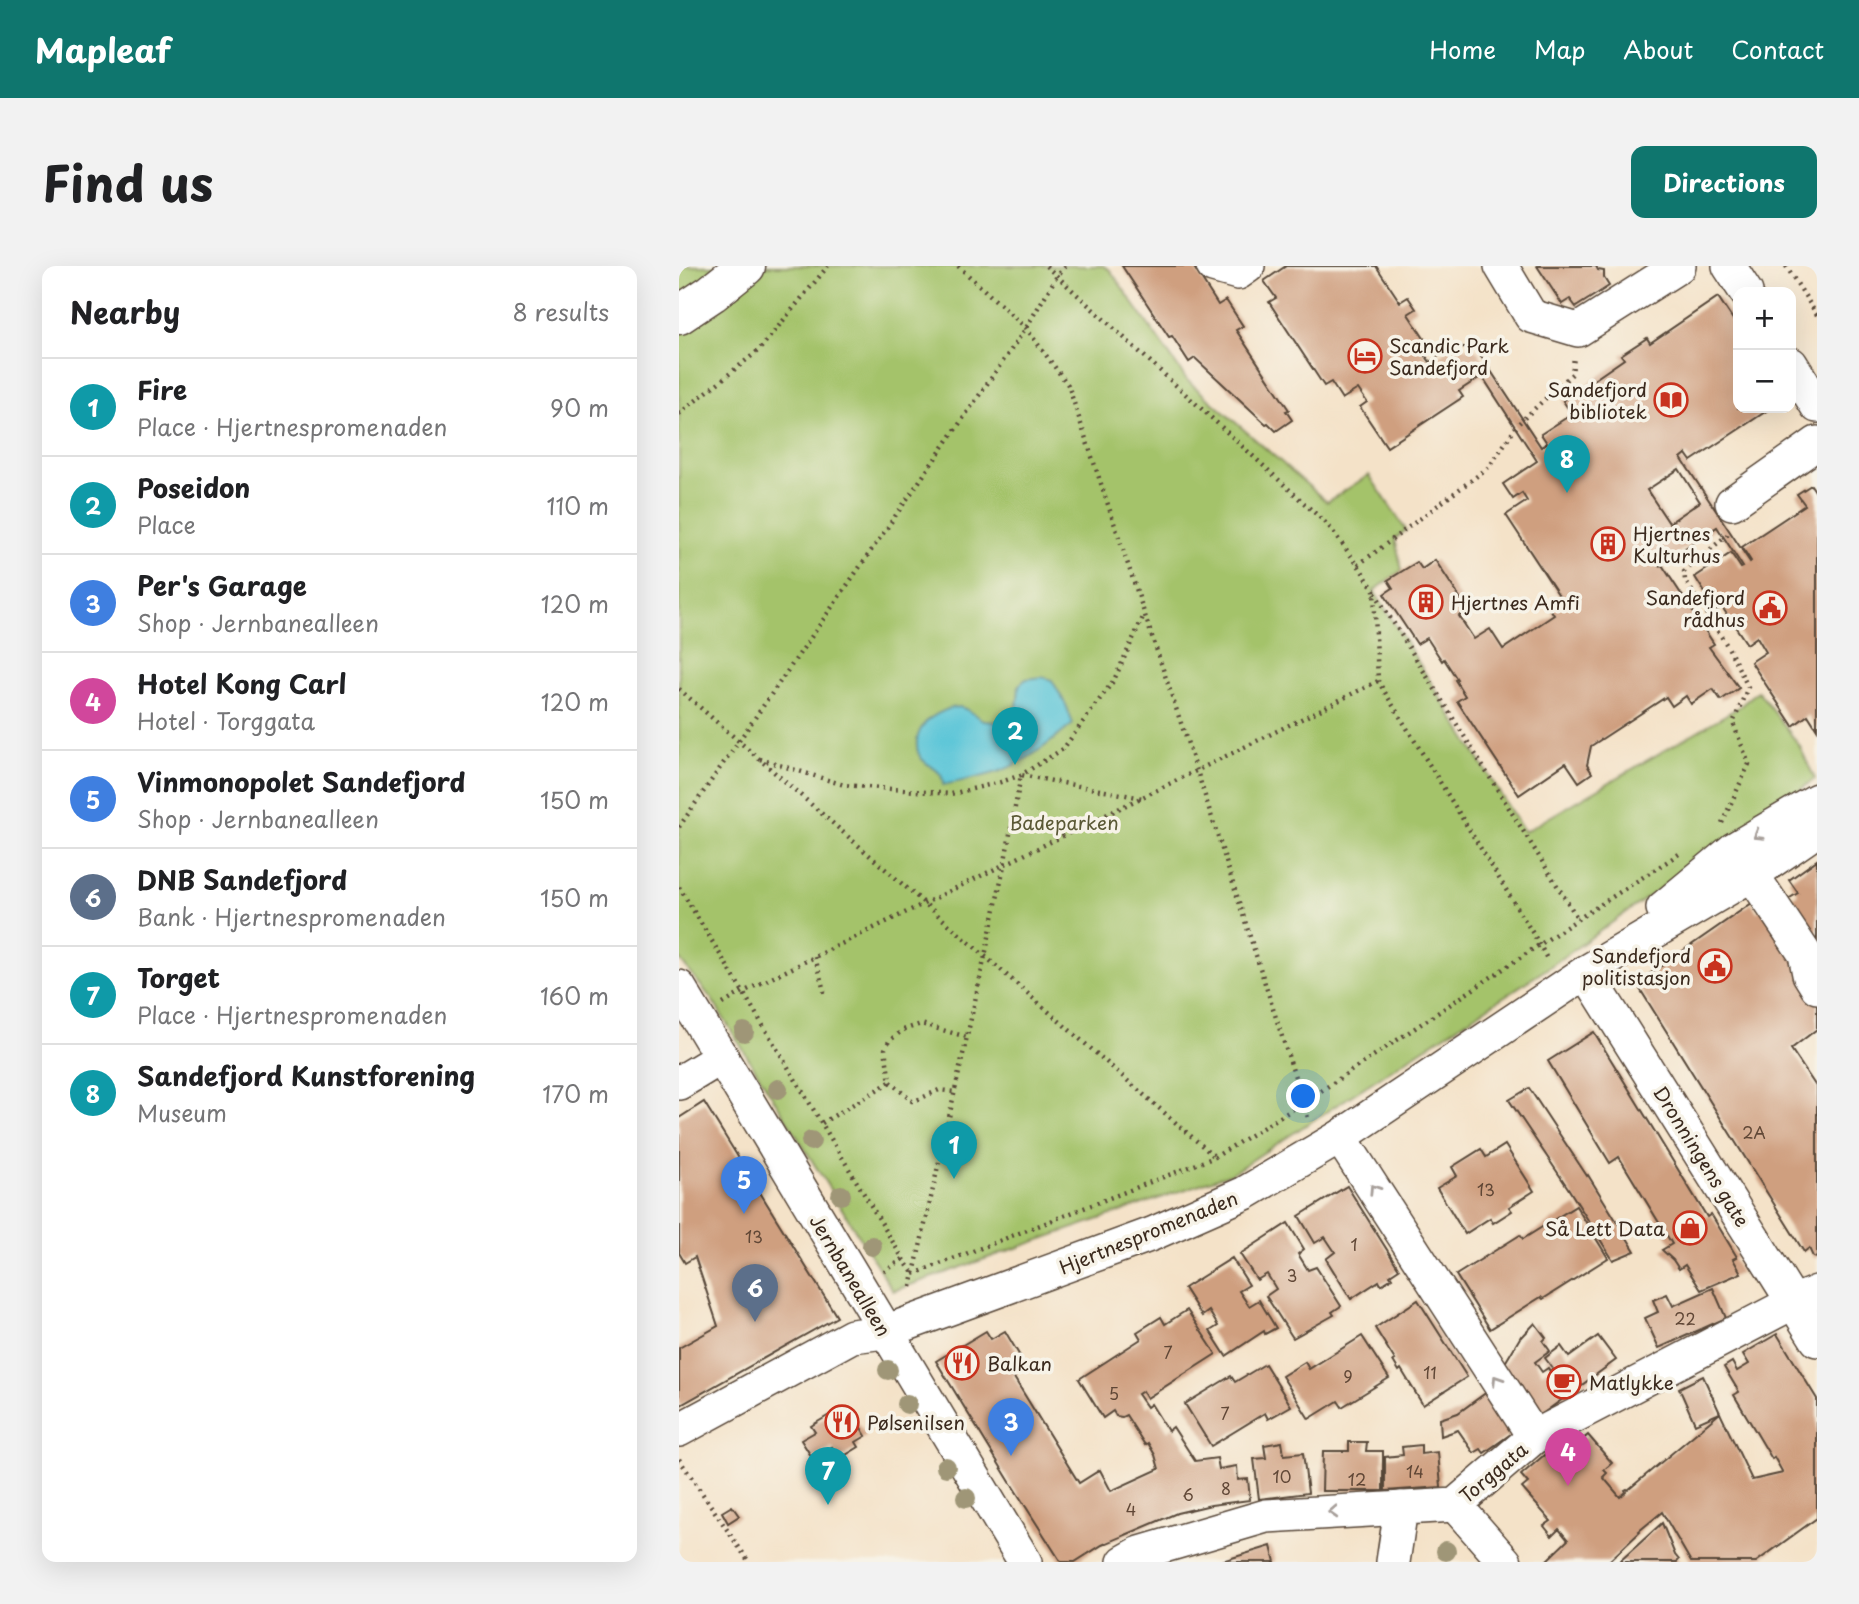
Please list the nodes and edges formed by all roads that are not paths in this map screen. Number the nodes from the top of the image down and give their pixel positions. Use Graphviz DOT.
graph roads {
  1 [pos="746,266"];
  2 [pos="1213,266"];
  3 [pos="1248,266"];
  4 [pos="1501,266"];
  5 [pos="1679,266"];
  6 [pos="1730,266"];
  7 [pos="1743,287"];
  8 [pos="679,314"];
  9 [pos="1796,372"];
  10 [pos="1817,406"];
  11 [pos="1817,443"];
  12 [pos="1732,503"];
  13 [pos="1817,800"];
  14 [pos="1817,830"];
  15 [pos="1762,888"];
  16 [pos="1586,972"];
  17 [pos="679,987"];
  18 [pos="1817,987"];
  19 [pos="722,1057"];
  20 [pos="679,1083"];
  21 [pos="1340,1137"];
  22 [pos="1806,1297"];
  23 [pos="885,1332"];
  24 [pos="1817,1340"];
  25 [pos="679,1430"];
  26 [pos="1534,1437"];
  27 [pos="1455,1505"];
  28 [pos="1401,1508"];
  29 [pos="1025,1562"];
  30 [pos="1124,1562"];
  31 [pos="1394,1562"];
  32 [pos="1505,1562"];
  1 -- 8 [label="main road"];
  2 -- 3 [label="street"];
  4 -- 5 [label="street"];
  6 -- 7 [label="street"];
  9 -- 10 [label="street"];
  11 -- 12 [label="street"];
  13 -- 16 [label="street, Hjertnespromenaden, one-way"];
  14 -- 16 [label="street, Hjertnespromenaden"];
  15 -- 18 [label="street"];
  16 -- 21 [label="street, Hjertnespromenaden"];
  16 -- 22 [label="street, Dronningens gate"];
  17 -- 19 [label="street, Jernbanealleen"];
  19 -- 20 [label="street"];
  19 -- 23 [label="street, Jernbanealleen"];
  21 -- 23 [label="street, Hjertnespromenaden"];
  26 -- 21 [label="street, one-way"];
  22 -- 24 [label="street, Dronningens gate"];
  22 -- 26 [label="street, Torggata"];
  23 -- 25 [label="street, Hjertnespromenaden"];
  23 -- 29 [label="street, Jernbanealleen"];
  26 -- 27 [label="street, Torggata"];
  27 -- 28 [label="street, Torggata"];
  27 -- 32 [label="street"];
  28 -- 30 [label="street, Torggata, one-way"];
  28 -- 31 [label="street"];
}
